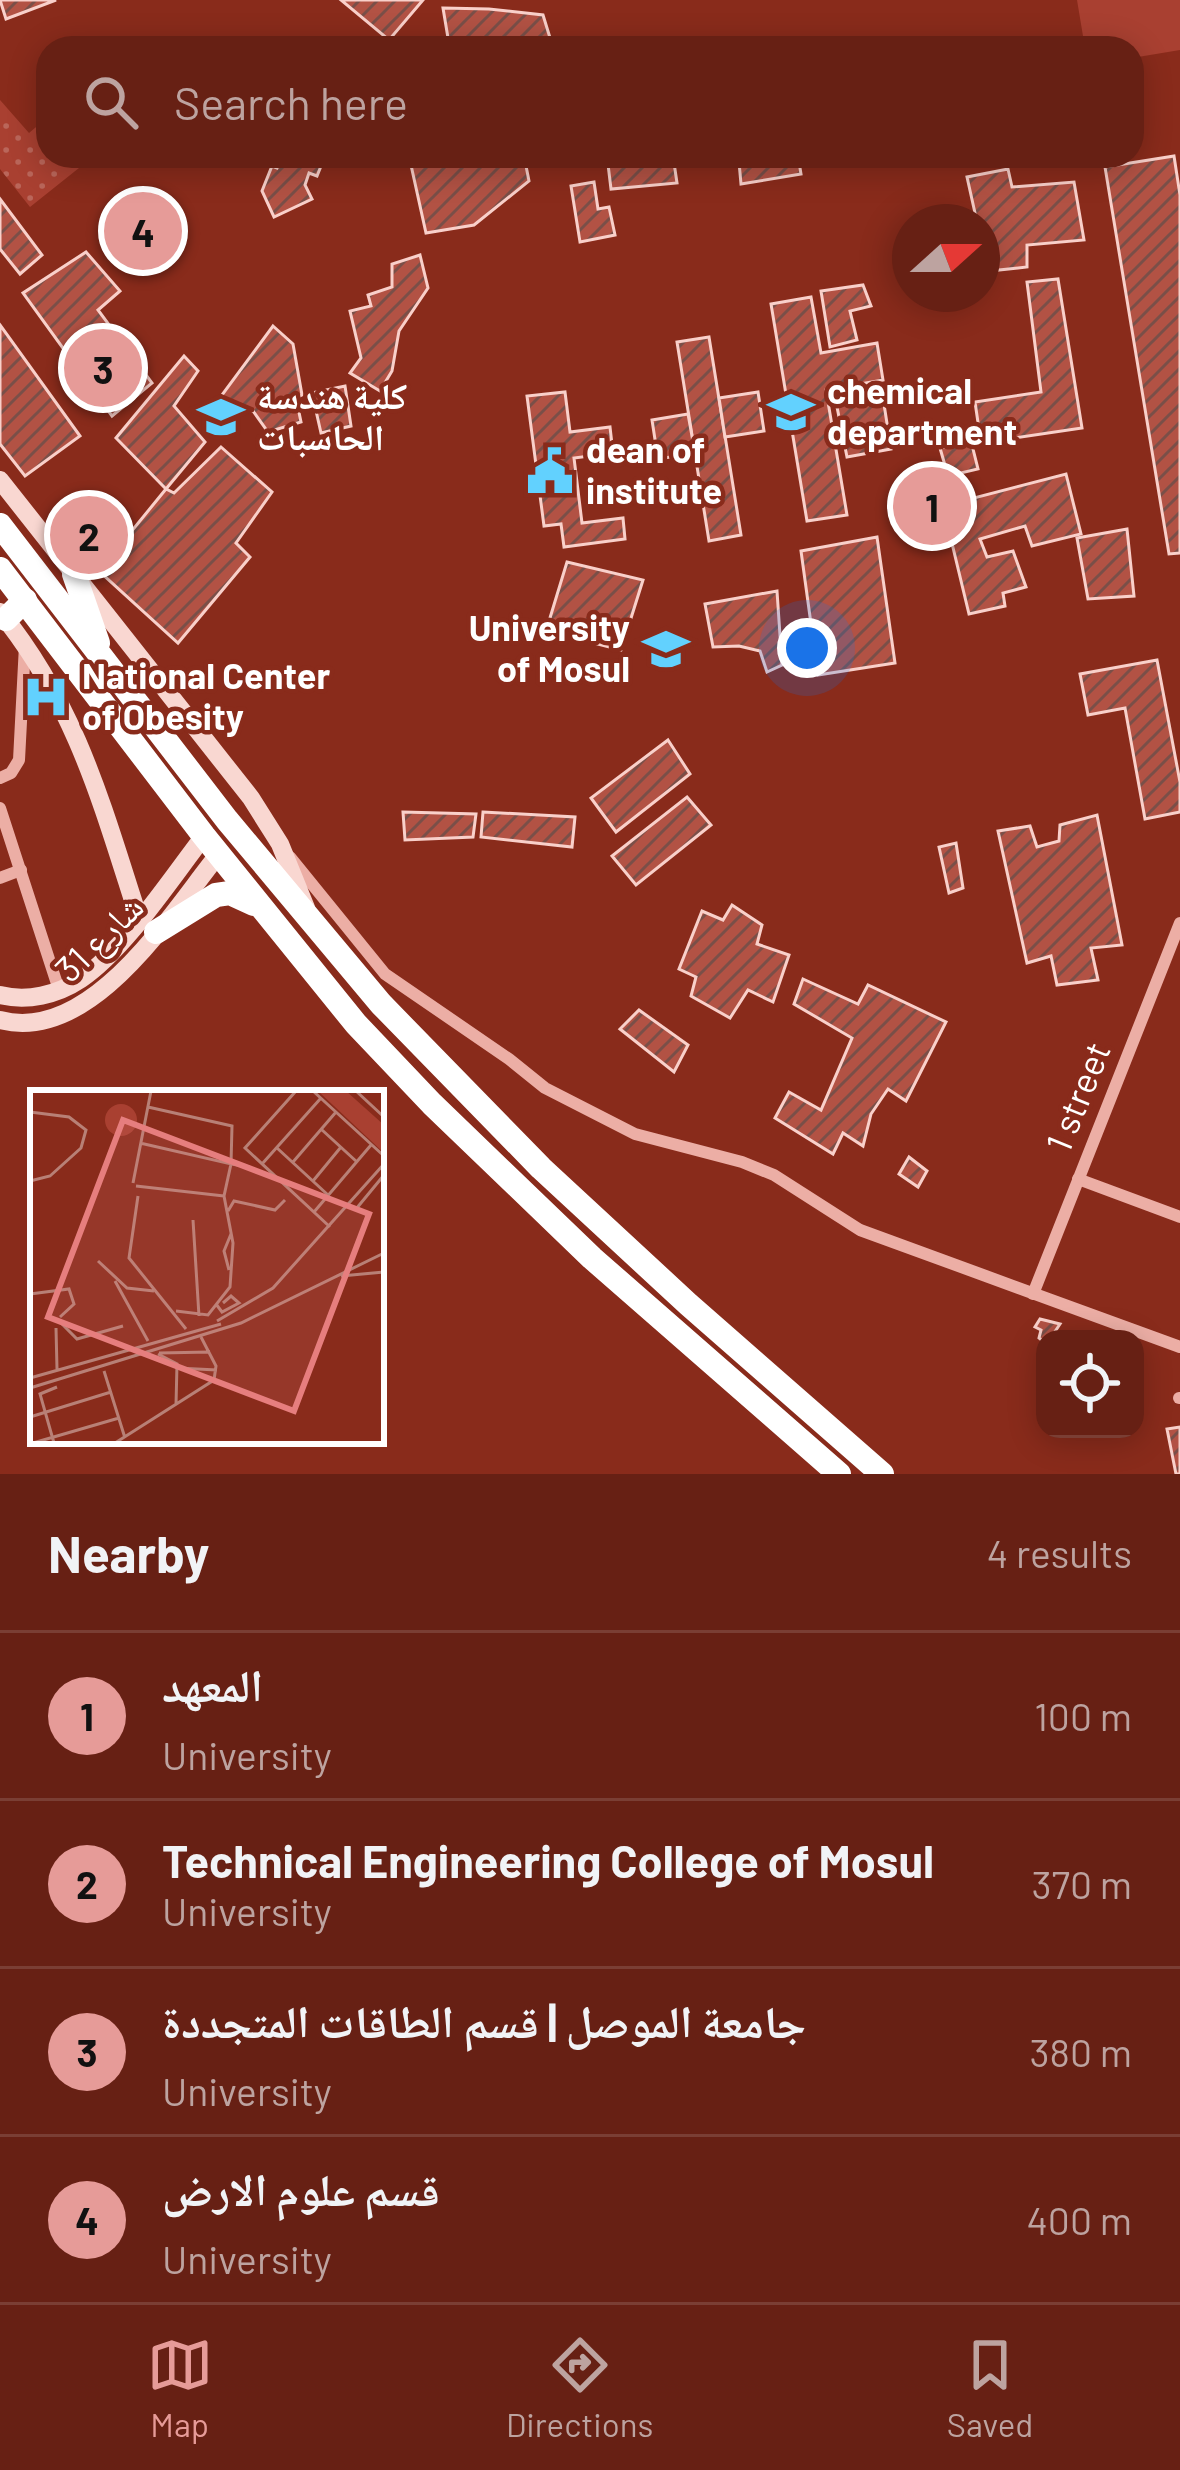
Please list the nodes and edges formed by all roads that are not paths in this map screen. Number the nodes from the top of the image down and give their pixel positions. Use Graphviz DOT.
graph roads {
  1 [pos="0,480"];
  2 [pos="0,525"];
  3 [pos="0,568"];
  4 [pos="74,574"];
  5 [pos="25,600"];
  6 [pos="3,615"];
  7 [pos="26,643"];
  8 [pos="101,657"];
  9 [pos="0,778"];
  10 [pos="0,808"];
  11 [pos="280,844"];
  12 [pos="211,846"];
  13 [pos="21,870"];
  14 [pos="0,878"];
  15 [pos="261,909"];
  16 [pos="310,918"];
  17 [pos="1180,922"];
  18 [pos="147,926"];
  19 [pos="123,939"];
  20 [pos="139,954"];
  21 [pos="59,990"];
  22 [pos="9,997"];
  23 [pos="5,1021"];
  24 [pos="1078,1179"];
  25 [pos="1180,1217"];
  26 [pos="1033,1294"];
  27 [pos="1180,1347"];
  28 [pos="760,1405"];
  29 [pos="809,1474"];
  30 [pos="839,1474"];
  31 [pos="882,1474"];
  1 -- 4 [label="main road"];
  2 -- 8 [label="highway"];
  3 -- 5 [label="highway"];
  4 -- 8 [label="highway"];
  4 -- 11 [label="main road"];
  5 -- 6 [label="highway"];
  5 -- 12 [label="highway"];
  6 -- 7 [label="main road"];
  7 -- 9 [label="street"];
  7 -- 18 [label="main road"];
  8 -- 16 [label="highway"];
  10 -- 13 [label="street"];
  11 -- 16 [label="main road"];
  11 -- 26 [label="street"];
  12 -- 15 [label="highway"];
  12 -- 18 [label="main road, شارع 31"];
  13 -- 14 [label="street"];
  13 -- 21 [label="street"];
  15 -- 18 [label="highway"];
  15 -- 28 [label="highway"];
  16 -- 31 [label="highway"];
  17 -- 24 [label="street, 1 street"];
  18 -- 19 [label="main road, شارع 31"];
  18 -- 20 [label="main road, شارع 31"];
  19 -- 20 [label="main road"];
  19 -- 21 [label="main road, شارع 31"];
  20 -- 23 [label="main road, شارع 31"];
  21 -- 22 [label="main road, شارع 31"];
  22 -- 23 [label="main road"];
  24 -- 25 [label="street"];
  24 -- 26 [label="street, 1 street"];
  26 -- 27 [label="street"];
  28 -- 29 [label="highway"];
  28 -- 30 [label="highway"];
}
